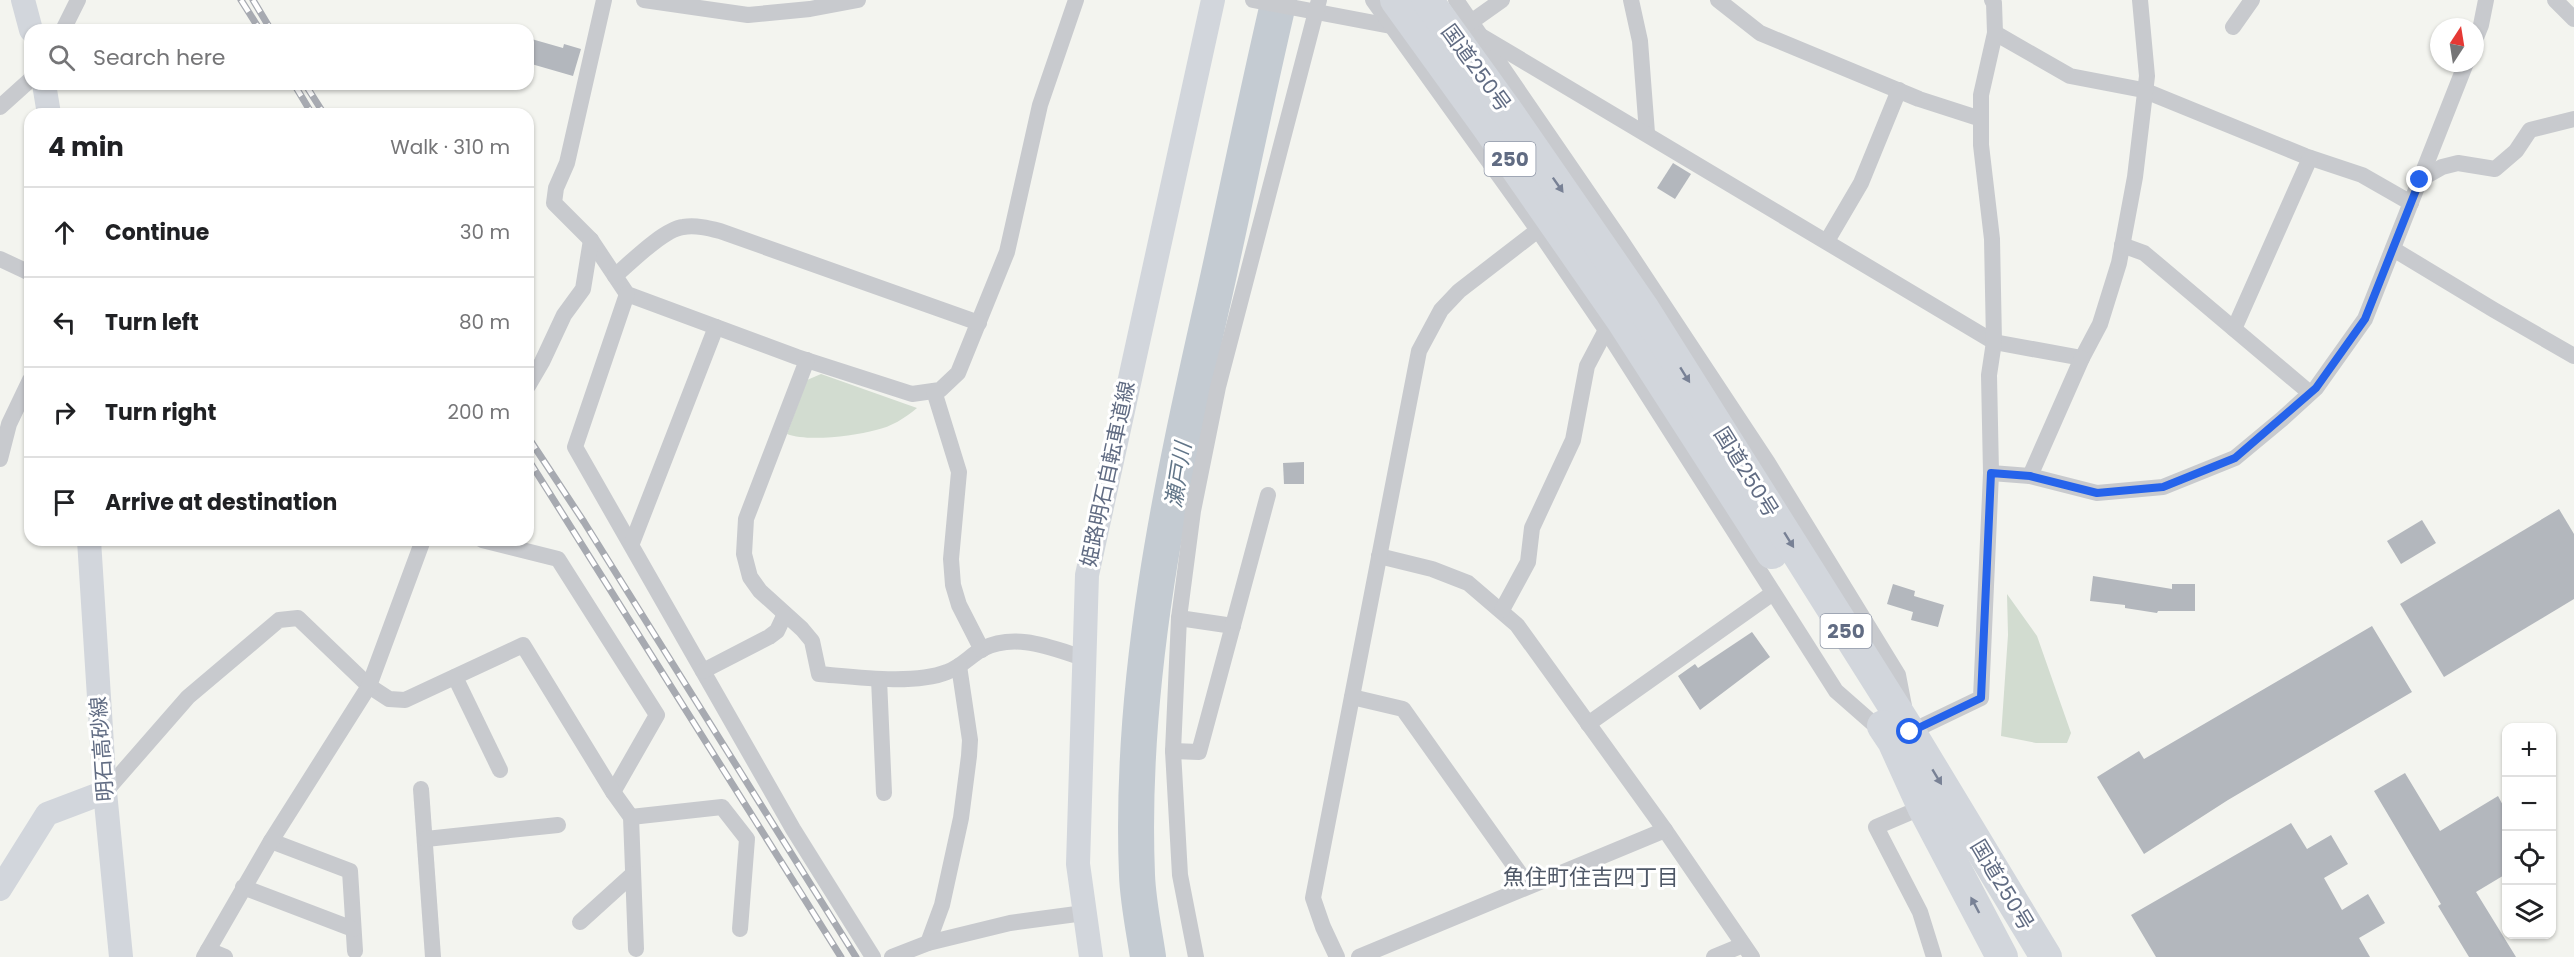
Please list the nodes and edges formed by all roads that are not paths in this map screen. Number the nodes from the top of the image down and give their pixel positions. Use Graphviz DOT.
graph roads {
  1 [pos="23,0"];
  2 [pos="78,0"];
  3 [pos="604,0"];
  4 [pos="644,0"];
  5 [pos="858,0"];
  6 [pos="1076,0"];
  7 [pos="1213,0"];
  8 [pos="1253,0"];
  9 [pos="1373,0"];
  10 [pos="1427,0"];
  11 [pos="1456,0"];
  12 [pos="1499,0"];
  13 [pos="1631,0"];
  14 [pos="1718,0"];
  15 [pos="1992,0"];
  16 [pos="2140,0"];
  17 [pos="2252,0"];
  18 [pos="2486,0"];
  19 [pos="2555,0"];
  20 [pos="804,5"];
  21 [pos="1318,7"];
  22 [pos="1394,13"];
  23 [pos="2482,18"];
  24 [pos="2574,19"];
  25 [pos="1471,22"];
  26 [pos="29,24"];
  27 [pos="66,24"];
  28 [pos="2234,27"];
  29 [pos="1995,33"];
  30 [pos="1483,37"];
  31 [pos="2462,72"];
  32 [pos="24,85"];
  33 [pos="45,90"];
  34 [pos="1899,90"];
  35 [pos="2143,90"];
  36 [pos="0,106"];
  37 [pos="48,108"];
  38 [pos="1981,119"];
  39 [pos="2574,119"];
  40 [pos="1647,133"];
  41 [pos="2310,158"];
  42 [pos="2420,180"];
  43 [pos="2411,203"];
  44 [pos="1538,230"];
  45 [pos="1620,239"];
  46 [pos="591,240"];
  47 [pos="1827,241"];
  48 [pos="2122,245"];
  49 [pos="2393,249"];
  50 [pos="0,259"];
  51 [pos="24,270"];
  52 [pos="615,276"];
  53 [pos="627,294"];
  54 [pos="1623,319"];
  55 [pos="979,323"];
  56 [pos="716,327"];
  57 [pos="2234,329"];
  58 [pos="1994,342"];
  59 [pos="2574,356"];
  60 [pos="2082,358"];
  61 [pos="807,360"];
  62 [pos="534,376"];
  63 [pos="934,391"];
  64 [pos="24,393"];
  65 [pos="2310,393"];
  66 [pos="0,459"];
  67 [pos="1991,473"];
  68 [pos="2030,476"];
  69 [pos="1268,495"];
  70 [pos="632,543"];
  71 [pos="89,546"];
  72 [pos="421,546"];
  73 [pos="506,546"];
  74 [pos="1379,555"];
  75 [pos="1773,593"];
  76 [pos="1502,610"];
  77 [pos="785,614"];
  78 [pos="1179,618"];
  79 [pos="1233,626"];
  80 [pos="981,650"];
  81 [pos="1084,658"];
  82 [pos="959,666"];
  83 [pos="703,671"];
  84 [pos="455,677"];
  85 [pos="879,679"];
  86 [pos="369,686"];
  87 [pos="1352,697"];
  88 [pos="1588,724"];
  89 [pos="1902,737"];
  90 [pos="1173,751"];
  91 [pos="500,770"];
  92 [pos="421,789"];
  93 [pos="105,792"];
  94 [pos="613,792"];
  95 [pos="884,793"];
  96 [pos="1923,807"];
  97 [pos="631,816"];
  98 [pos="558,825"];
  99 [pos="1665,830"];
  100 [pos="426,839"];
  101 [pos="272,841"];
  102 [pos="633,874"];
  103 [pos="1528,885"];
  104 [pos="243,887"];
  105 [pos="0,889"];
  106 [pos="1084,914"];
  107 [pos="580,922"];
  108 [pos="353,929"];
  109 [pos="740,929"];
  110 [pos="928,943"];
  111 [pos="636,949"];
  112 [pos="355,951"];
  113 [pos="1747,951"];
  114 [pos="206,953"];
  115 [pos="2043,956"];
  116 [pos="121,957"];
  117 [pos="225,957"];
  118 [pos="434,957"];
  119 [pos="873,957"];
  120 [pos="892,957"];
  121 [pos="1091,957"];
  122 [pos="1196,957"];
  123 [pos="1337,957"];
  124 [pos="1359,957"];
  125 [pos="1714,957"];
  126 [pos="1934,957"];
  127 [pos="2002,957"];
  1 -- 26 [label="main road"];
  2 -- 27 [label="street"];
  3 -- 46 [label="street"];
  4 -- 20 [label="street"];
  5 -- 20 [label="street"];
  6 -- 55 [label="street"];
  7 -- 81 [label="main road, 姫路明石自転車道線"];
  8 -- 21 [label="street"];
  9 -- 22 [label="street"];
  10 -- 54 [label="highway, 国道250号 / 250, one-way"];
  11 -- 25 [label="street"];
  12 -- 25 [label="street"];
  13 -- 40 [label="street"];
  14 -- 34 [label="street"];
  15 -- 29 [label="street"];
  16 -- 35 [label="street"];
  17 -- 28 [label="street"];
  18 -- 23 [label="street"];
  19 -- 24 [label="street"];
  21 -- 22 [label="street"];
  21 -- 78 [label="street"];
  22 -- 30 [label="street"];
  22 -- 44 [label="street"];
  22 -- 54 [label="highway, 国道250号 / 250"];
  25 -- 30 [label="street"];
  29 -- 35 [label="street"];
  29 -- 38 [label="street"];
  30 -- 40 [label="street"];
  30 -- 45 [label="street"];
  31 -- 42 [label="street"];
  32 -- 36 [label="street"];
  33 -- 37 [label="main road"];
  34 -- 38 [label="street"];
  34 -- 47 [label="street"];
  35 -- 41 [label="street"];
  35 -- 48 [label="street"];
  38 -- 58 [label="street"];
  39 -- 42 [label="street"];
  40 -- 47 [label="street"];
  41 -- 43 [label="street"];
  41 -- 57 [label="street"];
  42 -- 43 [label="street"];
  43 -- 49 [label="street"];
  44 -- 54 [label="street"];
  44 -- 74 [label="street"];
  45 -- 54 [label="street"];
  45 -- 89 [label="street"];
  46 -- 52 [label="street"];
  46 -- 62 [label="street"];
  47 -- 58 [label="street"];
  48 -- 57 [label="street"];
  48 -- 60 [label="street"];
  49 -- 59 [label="street"];
  49 -- 65 [label="street"];
  50 -- 51 [label="street"];
  52 -- 53 [label="street"];
  52 -- 55 [label="street"];
  53 -- 56 [label="street"];
  53 -- 70 [label="street"];
  54 -- 75 [label="street"];
  54 -- 76 [label="street"];
  54 -- 89 [label="highway, 国道250号 / 250"];
  55 -- 63 [label="street"];
  56 -- 61 [label="street"];
  56 -- 70 [label="street"];
  57 -- 65 [label="street"];
  58 -- 60 [label="street"];
  58 -- 67 [label="street"];
  60 -- 68 [label="street"];
  61 -- 63 [label="street"];
  61 -- 77 [label="street"];
  63 -- 80 [label="street"];
  64 -- 66 [label="street"];
  65 -- 68 [label="street"];
  67 -- 68 [label="street"];
  67 -- 89 [label="street"];
  69 -- 79 [label="street"];
  70 -- 83 [label="street"];
  71 -- 93 [label="main road, 明石高砂線"];
  72 -- 86 [label="street"];
  73 -- 94 [label="street"];
  74 -- 76 [label="street"];
  74 -- 87 [label="street"];
  75 -- 88 [label="street"];
  75 -- 89 [label="street"];
  76 -- 88 [label="street"];
  77 -- 83 [label="street"];
  77 -- 85 [label="street"];
  78 -- 79 [label="street"];
  78 -- 90 [label="street"];
  79 -- 90 [label="street"];
  80 -- 81 [label="street"];
  80 -- 82 [label="street"];
  81 -- 106 [label="main road, 姫路明石自転車道線"];
  82 -- 85 [label="street"];
  82 -- 110 [label="street"];
  83 -- 119 [label="street"];
  84 -- 86 [label="street"];
  84 -- 91 [label="street"];
  84 -- 94 [label="street"];
  85 -- 95 [label="street"];
  86 -- 93 [label="street"];
  86 -- 101 [label="street"];
  87 -- 103 [label="street"];
  87 -- 123 [label="street"];
  88 -- 99 [label="street"];
  89 -- 96 [label="highway, 国道250号 / 250"];
  89 -- 115 [label="highway, 国道250号 / 250, one-way"];
  90 -- 122 [label="street"];
  92 -- 100 [label="street"];
  93 -- 105 [label="main road"];
  93 -- 116 [label="main road, 明石高砂線"];
  94 -- 97 [label="street"];
  96 -- 126 [label="street"];
  127 -- 96 [label="highway, 国道250号 / 250, one-way"];
  97 -- 102 [label="street"];
  97 -- 109 [label="street"];
  98 -- 100 [label="street"];
  99 -- 103 [label="street"];
  99 -- 113 [label="street"];
  100 -- 118 [label="street"];
  101 -- 104 [label="street"];
  101 -- 108 [label="street"];
  102 -- 107 [label="street"];
  102 -- 111 [label="street"];
  103 -- 124 [label="street"];
  104 -- 108 [label="street"];
  104 -- 114 [label="street"];
  106 -- 110 [label="street"];
  106 -- 121 [label="main road, 姫路明石自転車道線"];
  108 -- 112 [label="street"];
  110 -- 120 [label="street"];
  113 -- 125 [label="street"];
  114 -- 117 [label="street"];
}
